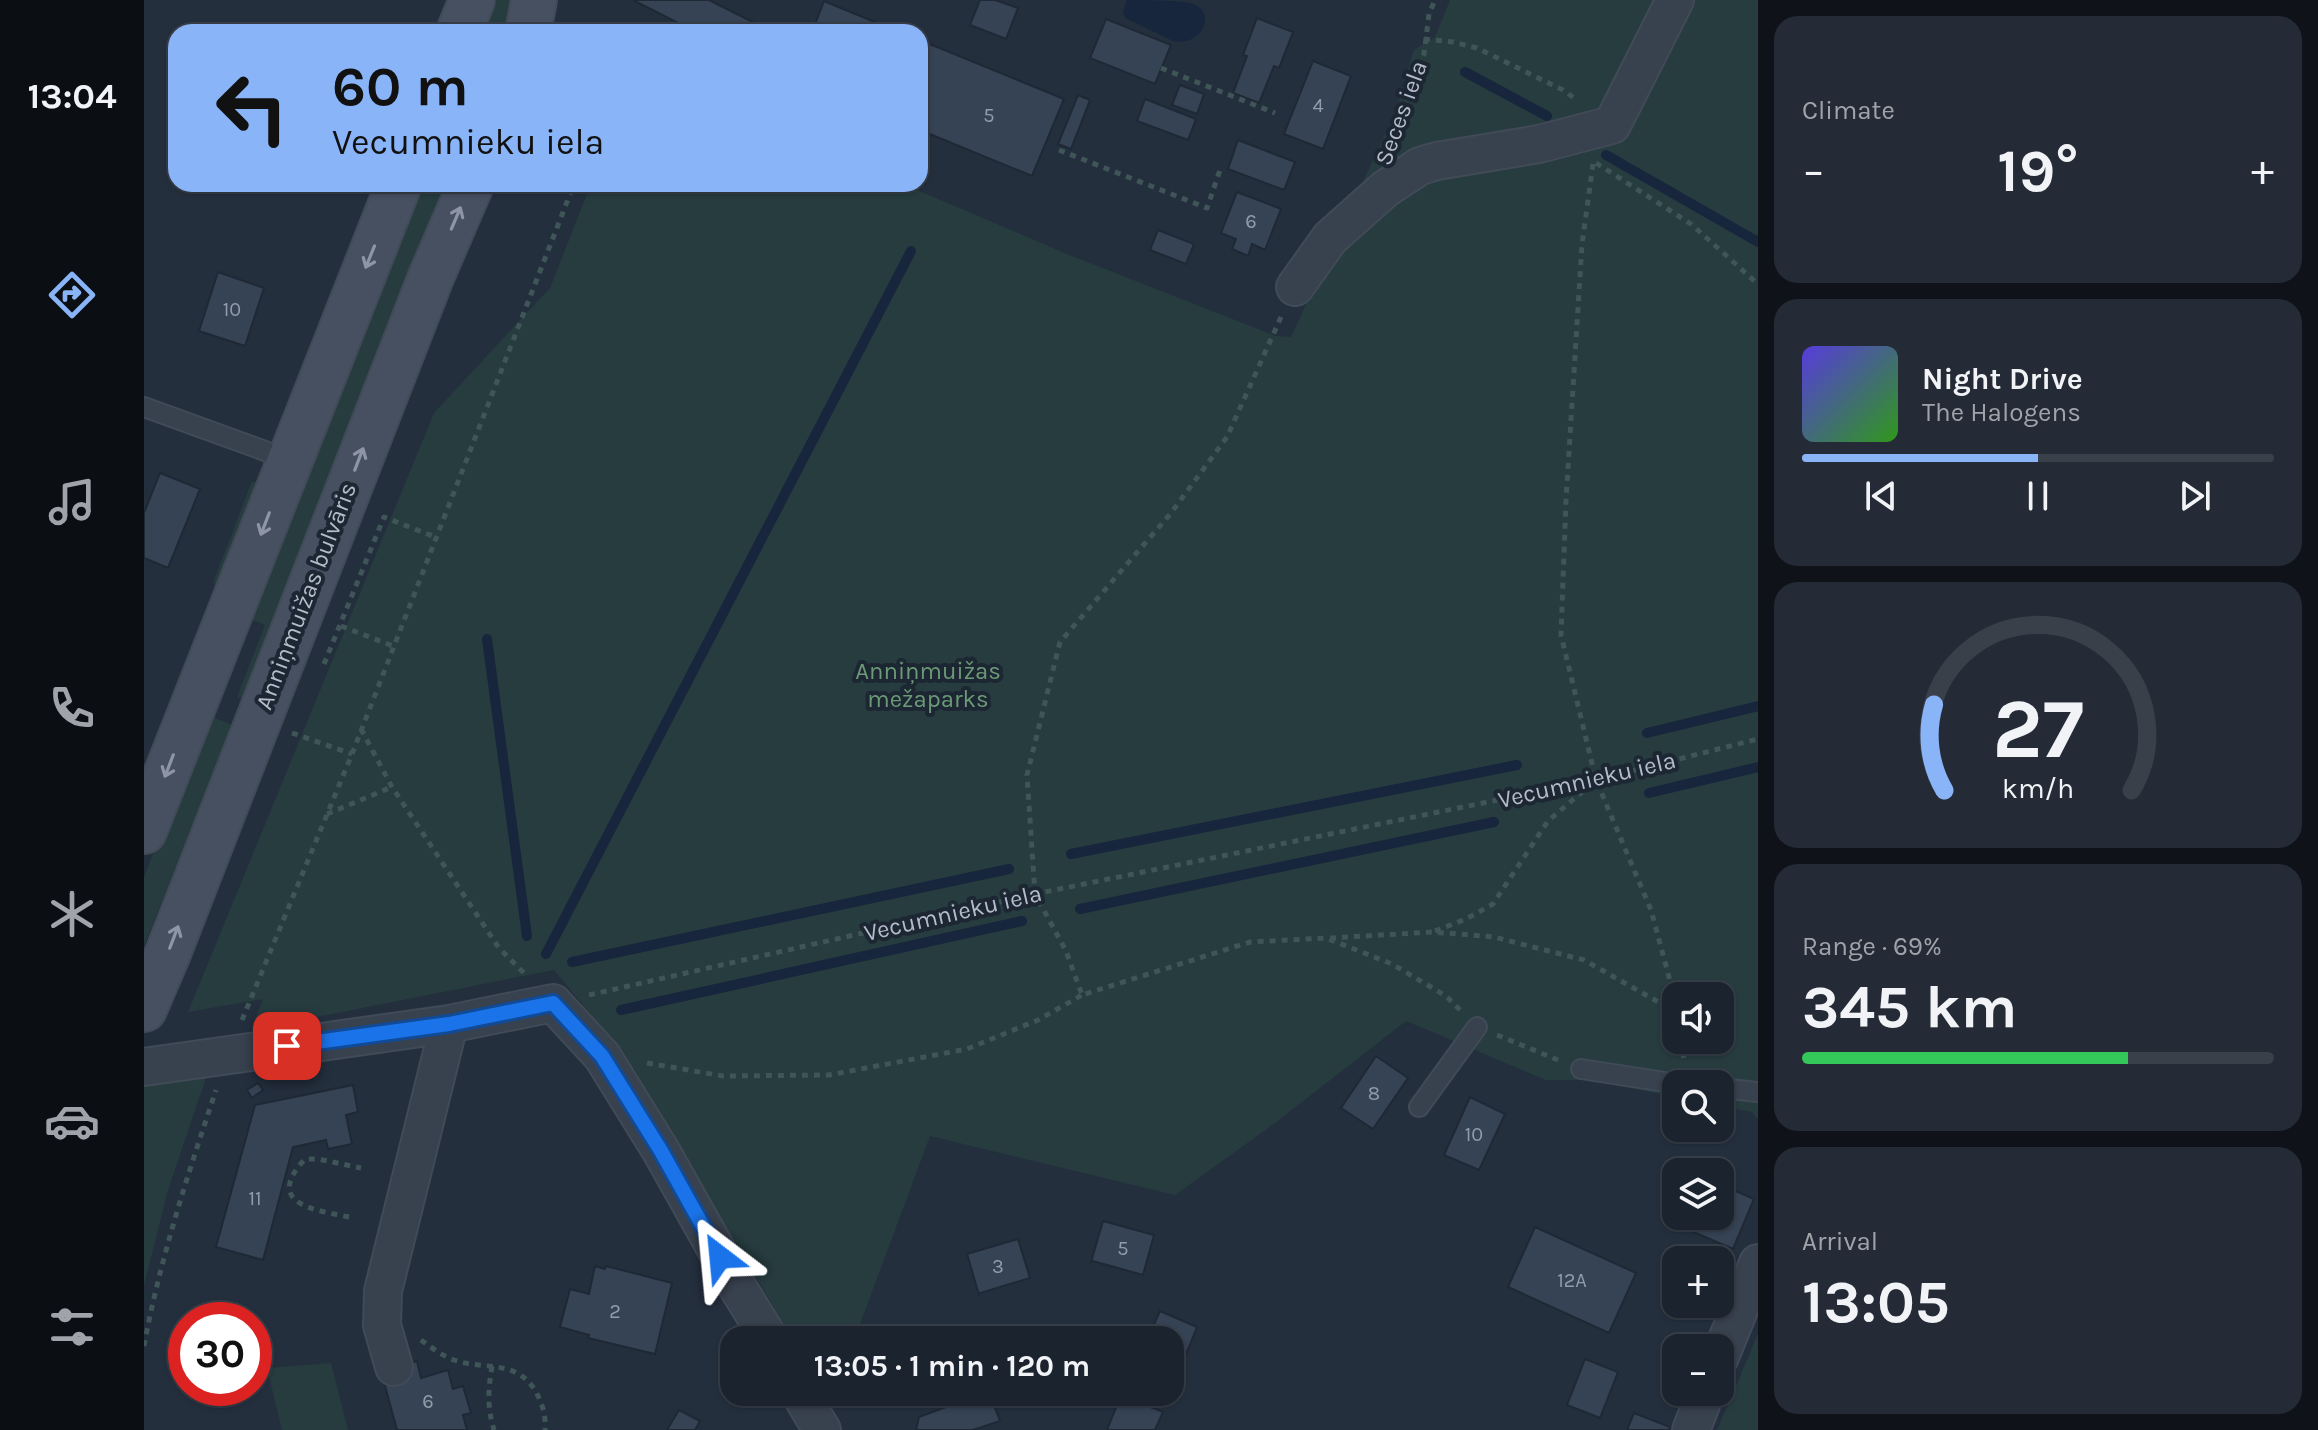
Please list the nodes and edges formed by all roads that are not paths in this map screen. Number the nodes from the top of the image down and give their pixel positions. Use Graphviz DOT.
graph roads {
  1 [pos="472,0"];
  2 [pos="534,0"];
  3 [pos="1675,0"];
  4 [pos="462,24"];
  5 [pos="530,24"];
  6 [pos="396,192"];
  7 [pos="468,192"];
  8 [pos="1295,287"];
  9 [pos="144,407"];
  10 [pos="290,460"];
  11 [pos="144,831"];
  12 [pos="144,1009"];
  13 [pos="449,1024"];
  14 [pos="1477,1027"];
  15 [pos="144,1067"];
  16 [pos="1581,1069"];
  17 [pos="1662,1082"];
  18 [pos="1734,1089"];
  19 [pos="1758,1092"];
  20 [pos="1419,1107"];
  21 [pos="1758,1263"];
  22 [pos="764,1326"];
  23 [pos="1729,1334"];
  24 [pos="394,1367"];
  25 [pos="807,1406"];
  26 [pos="1700,1406"];
  27 [pos="822,1430"];
  28 [pos="1691,1430"];
  1 -- 4 [label="street"];
  2 -- 5 [label="street"];
  3 -- 8 [label="street, Seces iela"];
  6 -- 10 [label="street, one-way"];
  12 -- 7 [label="street, Anniņmuižas bulvāris, one-way"];
  9 -- 10 [label="lane"];
  10 -- 11 [label="street, one-way"];
  13 -- 15 [label="street"];
  13 -- 22 [label="street"];
  13 -- 24 [label="street"];
  14 -- 20 [label="lane"];
  16 -- 17 [label="lane"];
  18 -- 19 [label="lane"];
  21 -- 23 [label="street"];
  25 -- 27 [label="street"];
  26 -- 28 [label="street"];
}
